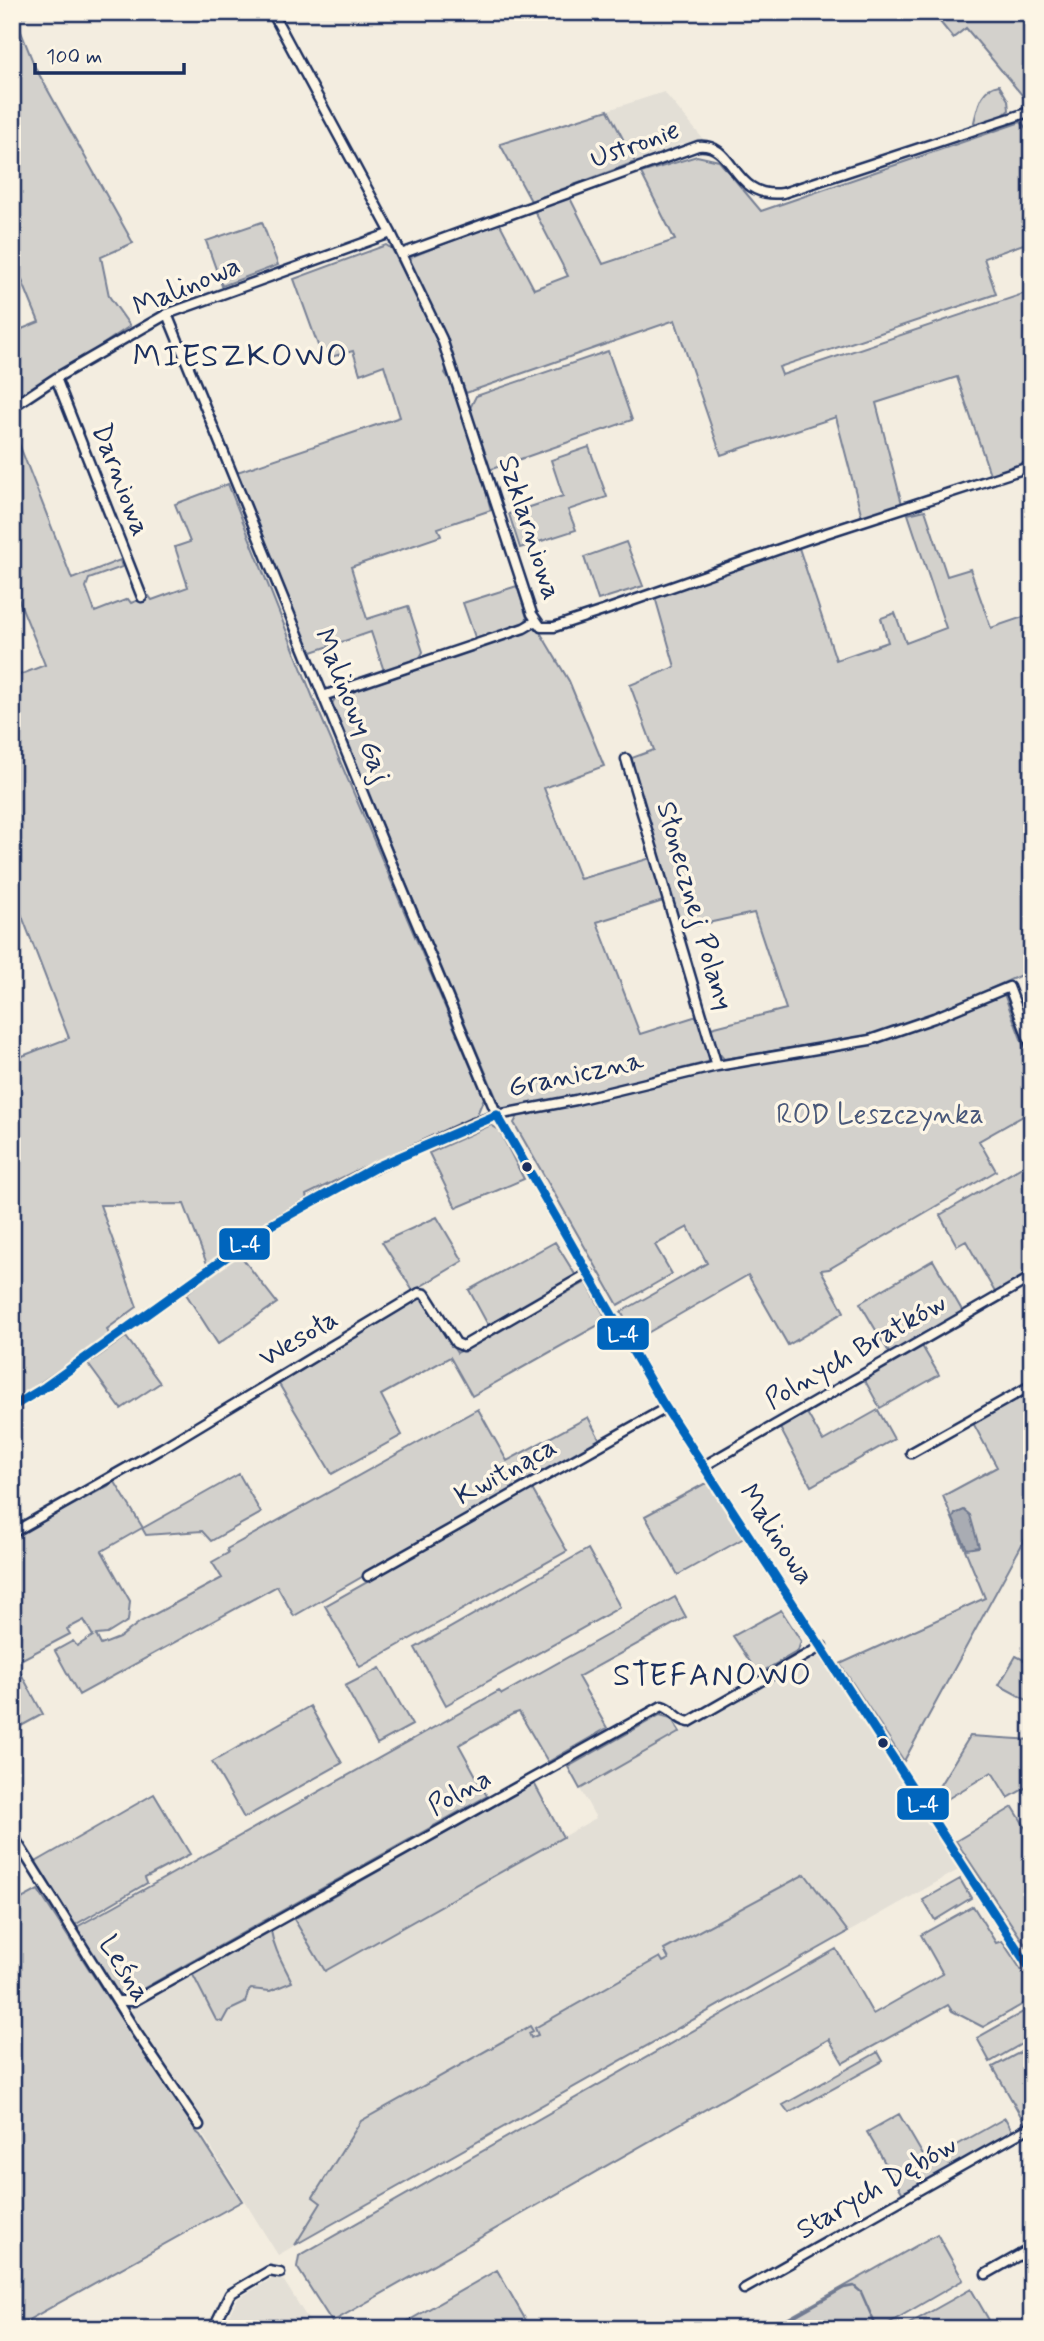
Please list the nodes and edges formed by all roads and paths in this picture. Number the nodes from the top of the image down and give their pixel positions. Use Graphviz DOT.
graph roads {
  1 [pos="272,12"];
  2 [pos="1030,114"];
  3 [pos="391,233"];
  4 [pos="401,254"];
  5 [pos="167,314"];
  6 [pos="56,378"];
  7 [pos="12,407"];
  8 [pos="1032,466"];
  9 [pos="142,597"];
  10 [pos="536,621"];
  11 [pos="323,696"];
  12 [pos="626,759"];
  13 [pos="1032,1048"];
  14 [pos="717,1066"];
  15 [pos="496,1115"];
  16 [pos="589,1273"];
  17 [pos="1032,1277"];
  18 [pos="1032,1385"];
  19 [pos="12,1407"];
  20 [pos="666,1408"];
  21 [pos="911,1453"];
  22 [pos="704,1466"];
  23 [pos="12,1533"];
  24 [pos="368,1576"];
  25 [pos="822,1646"];
  26 [pos="12,1834"];
  27 [pos="1032,1972"];
  28 [pos="117,2001"];
  29 [pos="199,2126"];
  30 [pos="1032,2126"];
  31 [pos="1032,2248"];
  32 [pos="280,2273"];
  33 [pos="986,2274"];
  34 [pos="744,2289"];
  35 [pos="212,2329"];
  1 -- 3 [label="street, Szklarniowa"];
  2 -- 4 [label="street, Ustronie"];
  3 -- 4 [label="street, Szklarniowa"];
  3 -- 5 [label="street, Malinowa"];
  4 -- 10 [label="street, Szklarniowa"];
  5 -- 6 [label="street, Malinowa"];
  5 -- 11 [label="street, Malinowy Gaj"];
  6 -- 7 [label="street, Malinowa"];
  6 -- 9 [label="street, Darniowa"];
  8 -- 10 [label="street, Szklarniowa"];
  10 -- 11 [label="street"];
  11 -- 15 [label="street, Malinowy Gaj"];
  12 -- 14 [label="street, Słonecznej Polany"];
  13 -- 14 [label="street, Graniczna"];
  14 -- 15 [label="street, Graniczna"];
  15 -- 16 [label="street, Malinowa"];
  15 -- 19 [label="street, Graniczna"];
  16 -- 20 [label="street, Malinowa"];
  16 -- 23 [label="street, Wesoła"];
  17 -- 22 [label="street, Polnych Bratków"];
  18 -- 21 [label="street"];
  20 -- 22 [label="street, Malinowa"];
  20 -- 24 [label="street, Kwitnąca"];
  22 -- 25 [label="street, Malinowa"];
  25 -- 27 [label="street, Malinowa"];
  25 -- 28 [label="street, Polna"];
  26 -- 28 [label="street, Leśna"];
  28 -- 29 [label="street, Leśna"];
  30 -- 34 [label="street, Starych Dębów"];
  31 -- 33 [label="street"];
  32 -- 35 [label="street"];
}
